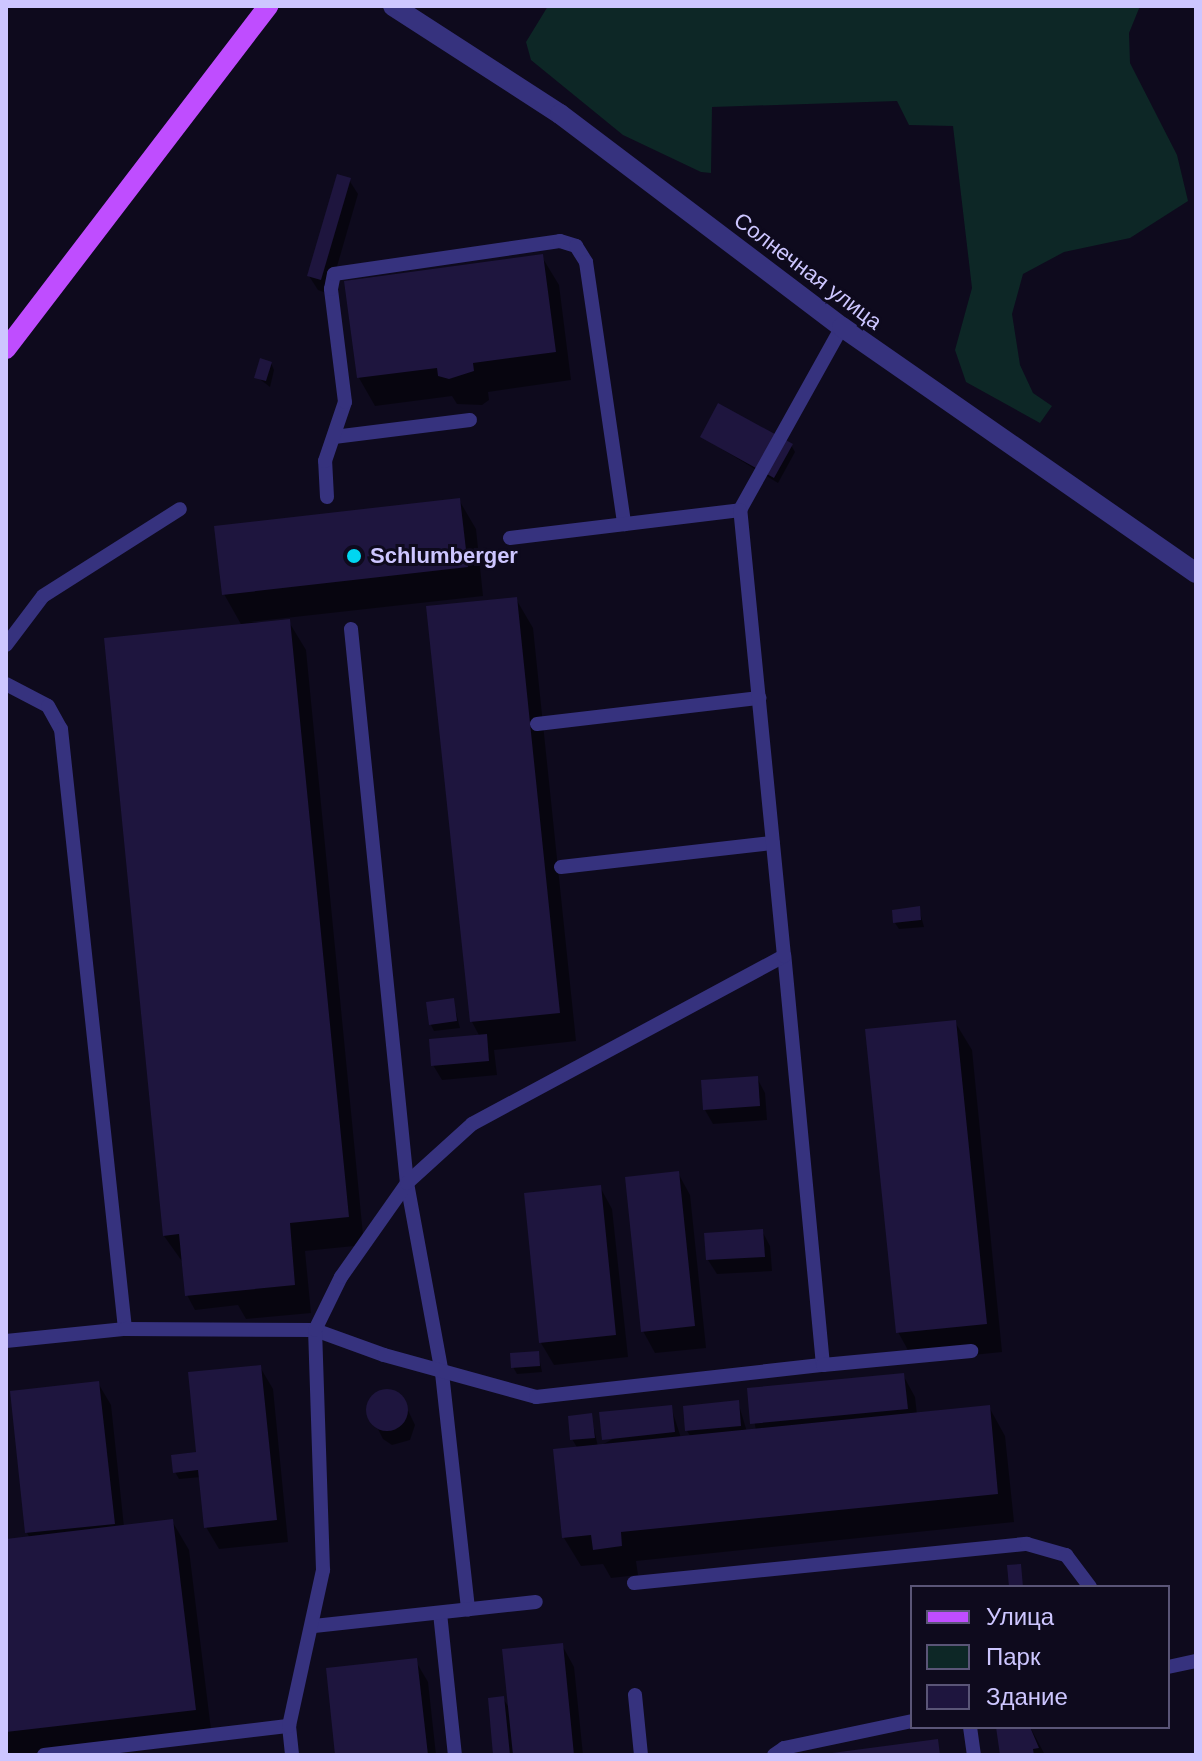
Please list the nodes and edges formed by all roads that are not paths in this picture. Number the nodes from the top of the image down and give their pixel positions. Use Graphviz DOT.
graph roads {
  1 [pos="268,6"];
  2 [pos="393,6"];
  3 [pos="842,327"];
  4 [pos="6,349"];
  5 [pos="470,420"];
  6 [pos="334,437"];
  7 [pos="327,497"];
  8 [pos="180,509"];
  9 [pos="740,510"];
  10 [pos="624,524"];
  11 [pos="510,538"];
  12 [pos="1196,573"];
  13 [pos="351,629"];
  14 [pos="6,645"];
  15 [pos="6,684"];
  16 [pos="759,698"];
  17 [pos="537,724"];
  18 [pos="773,843"];
  19 [pos="561,867"];
  20 [pos="784,956"];
  21 [pos="407,1183"];
  22 [pos="125,1329"];
  23 [pos="315,1330"];
  24 [pos="6,1341"];
  25 [pos="971,1351"];
  26 [pos="823,1365"];
  27 [pos="442,1373"];
  28 [pos="634,1583"];
  29 [pos="1088,1585"];
  30 [pos="536,1602"];
  31 [pos="468,1610"];
  32 [pos="440,1613"];
  33 [pos="314,1626"];
  34 [pos="1196,1661"];
  35 [pos="1170,1667"];
  36 [pos="635,1695"];
  37 [pos="910,1721"];
  38 [pos="289,1726"];
  39 [pos="970,1729"];
  40 [pos="44,1755"];
  41 [pos="292,1755"];
  42 [pos="455,1755"];
  43 [pos="641,1755"];
  44 [pos="774,1755"];
  45 [pos="974,1755"];
  1 -- 4 [label="main road"];
  2 -- 3 [label="street, Солнечная улица"];
  3 -- 9 [label="lane"];
  3 -- 12 [label="street, Солнечная улица"];
  5 -- 6 [label="lane"];
  6 -- 7 [label="lane"];
  6 -- 10 [label="lane"];
  8 -- 14 [label="lane"];
  9 -- 10 [label="lane"];
  9 -- 16 [label="lane"];
  10 -- 11 [label="lane"];
  13 -- 21 [label="lane"];
  15 -- 22 [label="lane"];
  16 -- 17 [label="lane"];
  16 -- 18 [label="lane"];
  18 -- 19 [label="lane"];
  18 -- 20 [label="lane"];
  20 -- 21 [label="lane"];
  20 -- 26 [label="lane"];
  21 -- 23 [label="lane"];
  21 -- 27 [label="lane"];
  22 -- 23 [label="lane"];
  22 -- 24 [label="lane"];
  23 -- 27 [label="lane"];
  23 -- 33 [label="lane"];
  25 -- 26 [label="lane"];
  26 -- 27 [label="lane"];
  27 -- 31 [label="lane"];
  28 -- 29 [label="lane"];
  30 -- 31 [label="lane"];
  31 -- 32 [label="lane"];
  32 -- 33 [label="lane"];
  32 -- 42 [label="lane"];
  33 -- 38 [label="lane"];
  34 -- 35 [label="lane"];
  36 -- 43 [label="lane"];
  37 -- 44 [label="lane"];
  38 -- 40 [label="lane"];
  38 -- 41 [label="lane"];
  39 -- 45 [label="lane"];
}
